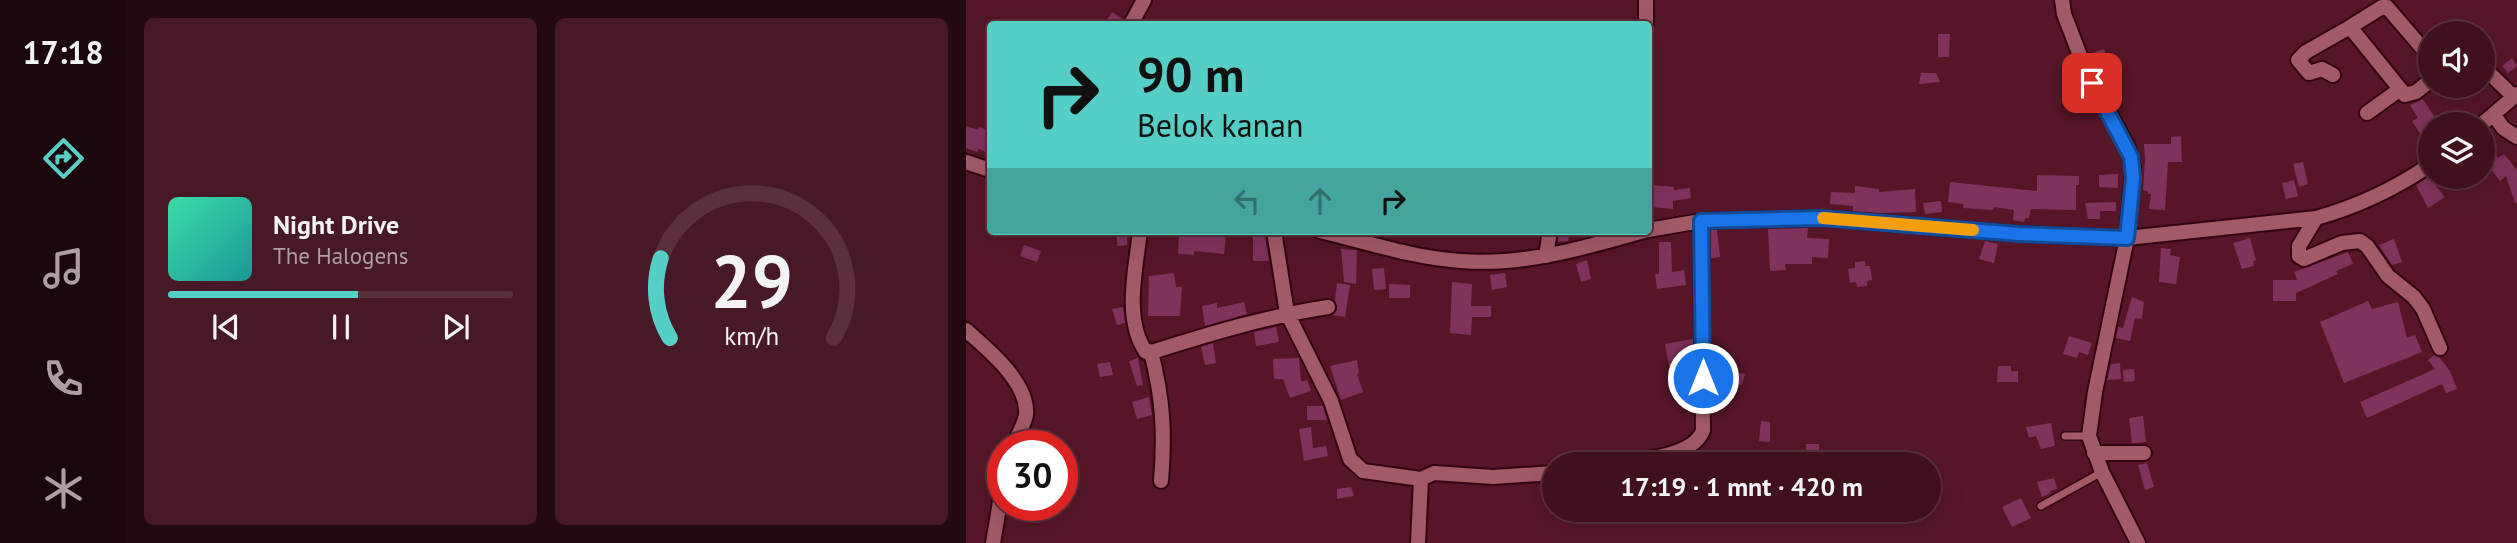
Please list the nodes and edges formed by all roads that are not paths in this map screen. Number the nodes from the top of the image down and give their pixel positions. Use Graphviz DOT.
graph roads {
  1 [pos="1144,0"];
  2 [pos="1646,0"];
  3 [pos="2062,0"];
  4 [pos="1133,21"];
  5 [pos="1646,21"];
  6 [pos="2350,27"];
  7 [pos="2418,43"];
  8 [pos="2333,75"];
  9 [pos="2495,78"];
  10 [pos="2418,89"];
  11 [pos="2399,90"];
  12 [pos="2515,95"];
  13 [pos="2367,113"];
  14 [pos="2495,114"];
  15 [pos="2495,124"];
  16 [pos="2517,137"];
  17 [pos="966,162"];
  18 [pos="987,169"];
  19 [pos="2418,172"];
  20 [pos="2316,218"];
  21 [pos="1701,221"];
  22 [pos="1652,230"];
  23 [pos="1140,235"];
  24 [pos="1275,235"];
  25 [pos="1336,235"];
  26 [pos="1549,235"];
  27 [pos="1630,235"];
  28 [pos="2127,238"];
  29 [pos="1546,256"];
  30 [pos="1328,307"];
  31 [pos="1287,313"];
  32 [pos="966,330"];
  33 [pos="2440,348"];
  34 [pos="1151,352"];
  35 [pos="1020,430"];
  36 [pos="2065,436"];
  37 [pos="2089,436"];
  38 [pos="1675,452"];
  39 [pos="2094,453"];
  40 [pos="2144,453"];
  41 [pos="2102,472"];
  42 [pos="1542,474"];
  43 [pos="1421,479"];
  44 [pos="1161,481"];
  45 [pos="2041,506"];
  46 [pos="997,521"];
  47 [pos="993,543"];
  48 [pos="1418,543"];
  49 [pos="2138,543"];
  1 -- 4 [label="street"];
  2 -- 5 [label="street"];
  3 -- 28 [label="street"];
  6 -- 7 [label="street"];
  6 -- 8 [label="street"];
  6 -- 11 [label="street"];
  9 -- 12 [label="street"];
  10 -- 11 [label="street"];
  11 -- 13 [label="street"];
  12 -- 14 [label="street"];
  15 -- 16 [label="street"];
  17 -- 18 [label="street"];
  19 -- 20 [label="street"];
  20 -- 28 [label="street"];
  20 -- 33 [label="street"];
  21 -- 22 [label="street"];
  21 -- 28 [label="street"];
  21 -- 38 [label="street"];
  23 -- 34 [label="street"];
  24 -- 31 [label="street"];
  25 -- 29 [label="street"];
  26 -- 29 [label="street"];
  27 -- 29 [label="street"];
  28 -- 37 [label="street"];
  30 -- 31 [label="street"];
  31 -- 34 [label="street"];
  31 -- 43 [label="street"];
  32 -- 35 [label="street"];
  34 -- 44 [label="street"];
  36 -- 37 [label="lane"];
  37 -- 39 [label="street"];
  39 -- 40 [label="street"];
  39 -- 41 [label="street"];
  41 -- 45 [label="lane"];
  41 -- 49 [label="street"];
  42 -- 43 [label="street"];
  43 -- 48 [label="street"];
  46 -- 47 [label="street"];
}
